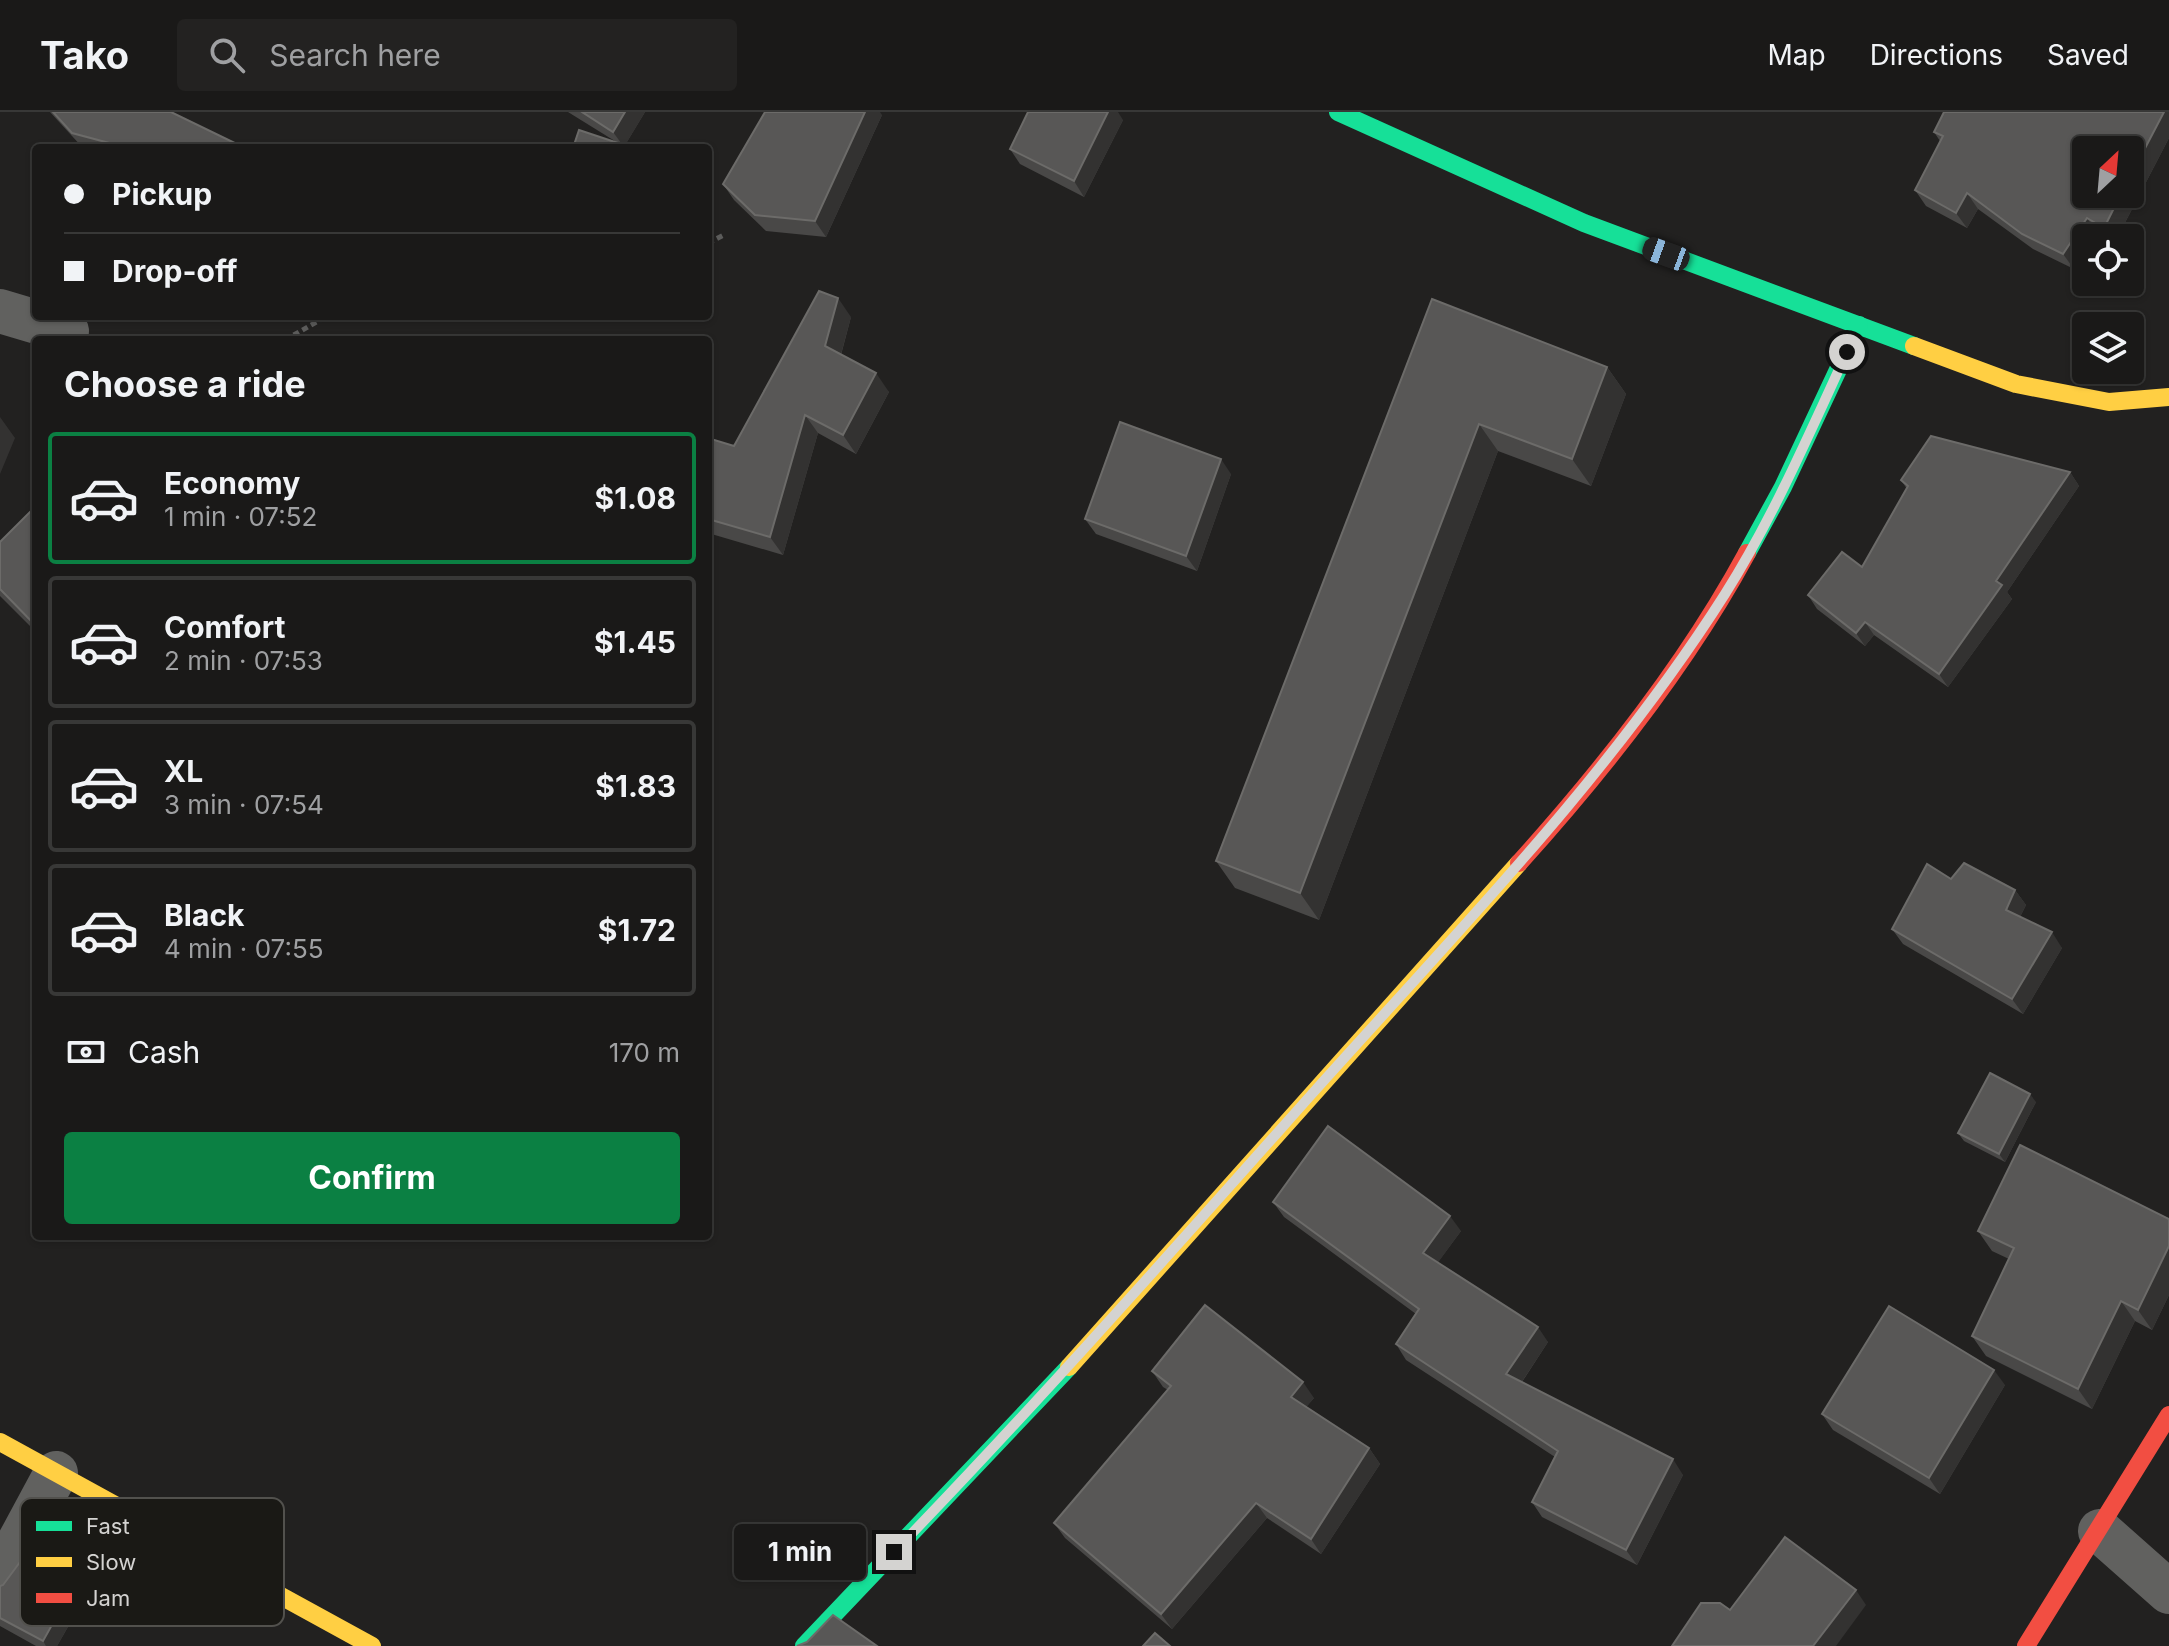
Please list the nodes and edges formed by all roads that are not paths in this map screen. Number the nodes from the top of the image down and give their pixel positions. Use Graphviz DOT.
graph roads {
  1 [pos="1338,112"];
  2 [pos="0,311"];
  3 [pos="1859,325"];
  4 [pos="67,331"];
  5 [pos="2169,397"];
  6 [pos="2169,1415"];
  7 [pos="0,1442"];
  8 [pos="56,1473"];
  9 [pos="43,1498"];
  10 [pos="102,1498"];
  11 [pos="2100,1531"];
  12 [pos="20,1540"];
  13 [pos="0,1577"];
  14 [pos="2169,1592"];
  15 [pos="284,1598"];
  16 [pos="372,1646"];
  17 [pos="804,1646"];
  18 [pos="2026,1646"];
  1 -- 3 [label="street"];
  2 -- 4 [label="street"];
  3 -- 5 [label="street"];
  3 -- 17 [label="street"];
  6 -- 11 [label="street"];
  7 -- 8 [label="street"];
  8 -- 9 [label="street"];
  8 -- 10 [label="street"];
  11 -- 14 [label="street"];
  11 -- 18 [label="street"];
  12 -- 13 [label="street"];
  15 -- 16 [label="street"];
}
